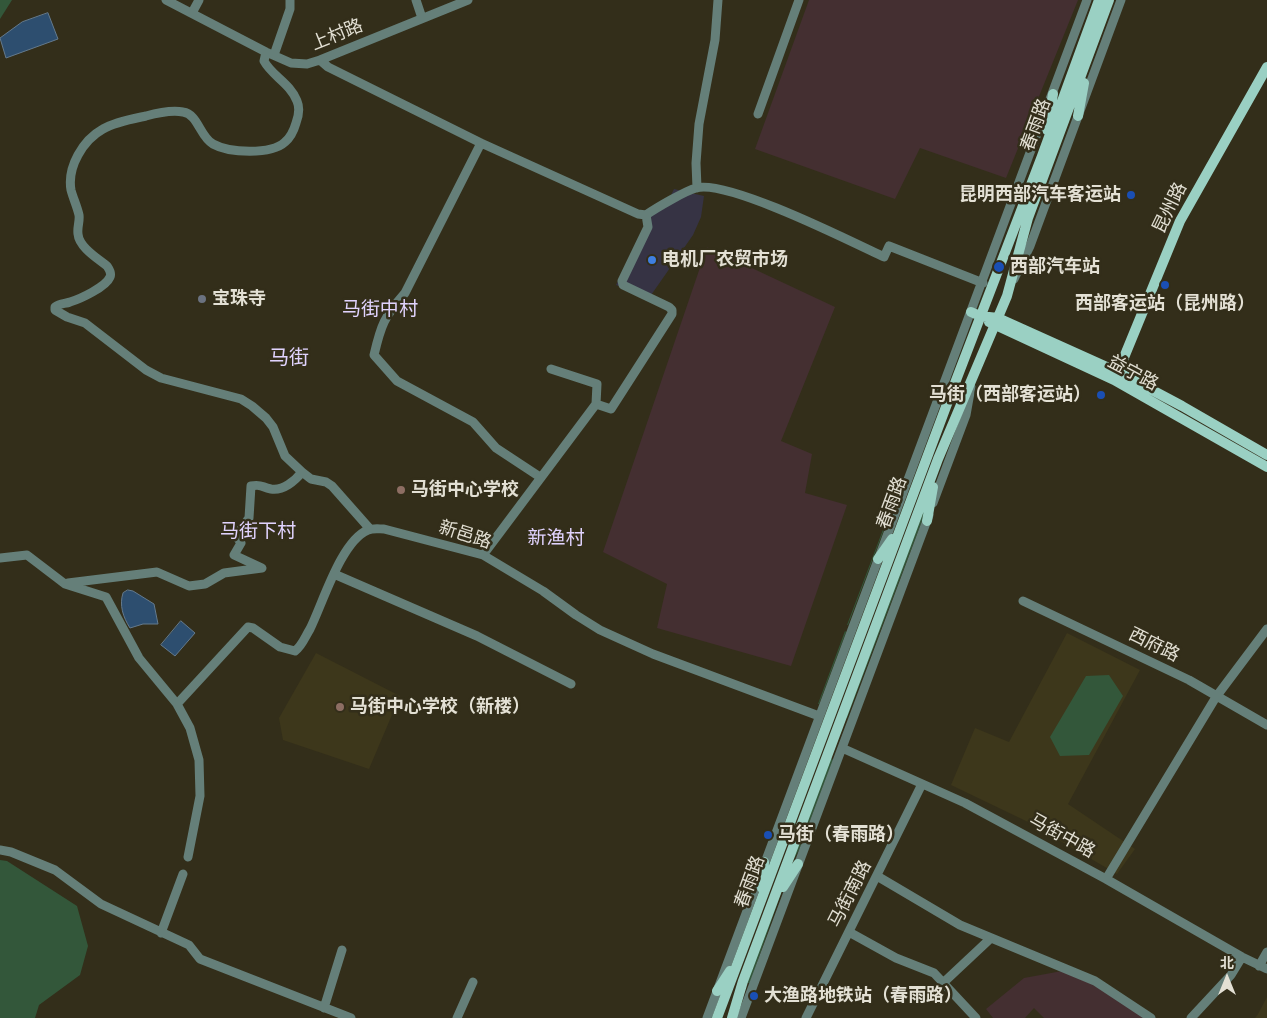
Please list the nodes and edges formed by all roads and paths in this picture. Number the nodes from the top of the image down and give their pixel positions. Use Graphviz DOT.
graph roads {
  1 [pos="166,0"];
  2 [pos="199,0"];
  3 [pos="290,0"];
  4 [pos="416,0"];
  5 [pos="468,0"];
  6 [pos="718,0"];
  7 [pos="799,0"];
  8 [pos="1088,0"];
  9 [pos="1099,0"];
  10 [pos="1109,0"];
  11 [pos="1121,0"];
  12 [pos="192,13"];
  13 [pos="422,18"];
  14 [pos="270,54"];
  15 [pos="320,60"];
  16 [pos="1088,60"];
  17 [pos="1267,67"];
  18 [pos="1052,94"];
  19 [pos="758,114"];
  20 [pos="1078,116"];
  21 [pos="481,143"];
  22 [pos="1042,156"];
  23 [pos="697,188"];
  24 [pos="646,215"];
  25 [pos="983,283"];
  26 [pos="1007,296"];
  27 [pos="976,314"];
  28 [pos="996,322"];
  29 [pos="551,369"];
  30 [pos="1118,372"];
  31 [pos="973,379"];
  32 [pos="596,404"];
  33 [pos="1267,455"];
  34 [pos="938,459"];
  35 [pos="1267,467"];
  36 [pos="302,472"];
  37 [pos="540,477"];
  38 [pos="927,521"];
  39 [pos="900,528"];
  40 [pos="370,529"];
  41 [pos="483,555"];
  42 [pos="0,558"];
  43 [pos="878,559"];
  44 [pos="334,574"];
  45 [pos="65,584"];
  46 [pos="1023,601"];
  47 [pos="1267,629"];
  48 [pos="571,684"];
  49 [pos="1216,697"];
  50 [pos="177,704"];
  51 [pos="819,716"];
  52 [pos="1267,726"];
  53 [pos="842,748"];
  54 [pos="922,784"];
  55 [pos="0,850"];
  56 [pos="188,857"];
  57 [pos="764,862"];
  58 [pos="798,864"];
  59 [pos="183,874"];
  60 [pos="877,876"];
  61 [pos="1106,879"];
  62 [pos="760,902"];
  63 [pos="772,903"];
  64 [pos="848,932"];
  65 [pos="161,933"];
  66 [pos="991,938"];
  67 [pos="342,950"];
  68 [pos="742,951"];
  69 [pos="1267,952"];
  70 [pos="1242,957"];
  71 [pos="1263,968"];
  72 [pos="1267,975"];
  73 [pos="473,982"];
  74 [pos="943,983"];
  75 [pos="717,991"];
  76 [pos="324,1008"];
  77 [pos="351,1018"];
  78 [pos="457,1018"];
  79 [pos="707,1018"];
  80 [pos="717,1018"];
  81 [pos="732,1018"];
  82 [pos="741,1018"];
  83 [pos="806,1018"];
  84 [pos="976,1018"];
  85 [pos="1151,1018"];
  86 [pos="1192,1018"];
  1 -- 12 [label="street, 上村路"];
  2 -- 12 [label="street"];
  3 -- 14 [label="street"];
  4 -- 13 [label="street"];
  5 -- 13 [label="street, 上村路"];
  6 -- 23 [label="street"];
  7 -- 19 [label="street"];
  8 -- 18 [label="street"];
  9 -- 22 [label="main road, 春雨路"];
  10 -- 16 [label="main road, 春雨路"];
  11 -- 20 [label="street"];
  12 -- 14 [label="street, 上村路"];
  13 -- 15 [label="street, 上村路"];
  14 -- 15 [label="street, 上村路"];
  14 -- 36 [label="street"];
  15 -- 21 [label="street"];
  16 -- 20 [label="main road"];
  16 -- 26 [label="main road, 春雨路"];
  17 -- 30 [label="main road, 昆州路"];
  18 -- 22 [label="main road"];
  18 -- 25 [label="street"];
  20 -- 26 [label="street"];
  21 -- 24 [label="street"];
  21 -- 37 [label="street"];
  22 -- 27 [label="main road, 春雨路"];
  23 -- 24 [label="street"];
  23 -- 25 [label="street"];
  24 -- 32 [label="street"];
  25 -- 27 [label="street"];
  26 -- 28 [label="main road, 春雨路"];
  27 -- 28 [label="main road, 益宁路"];
  27 -- 39 [label="main road, 春雨路"];
  27 -- 43 [label="street"];
  28 -- 30 [label="main road, 益宁路"];
  28 -- 31 [label="main road, 春雨路"];
  28 -- 35 [label="main road, 益宁路"];
  29 -- 32 [label="street"];
  30 -- 33 [label="main road, 益宁路"];
  31 -- 34 [label="main road, 春雨路"];
  31 -- 38 [label="street"];
  32 -- 37 [label="street"];
  34 -- 38 [label="main road"];
  34 -- 63 [label="main road, 春雨路"];
  36 -- 40 [label="street"];
  36 -- 45 [label="street"];
  37 -- 41 [label="street"];
  38 -- 53 [label="street"];
  39 -- 43 [label="main road"];
  39 -- 62 [label="main road, 春雨路"];
  40 -- 41 [label="street, 新邑路"];
  40 -- 44 [label="street"];
  41 -- 51 [label="street, 新邑路"];
  42 -- 45 [label="street"];
  43 -- 51 [label="street"];
  44 -- 48 [label="street"];
  44 -- 50 [label="street"];
  45 -- 50 [label="street"];
  46 -- 49 [label="street, 西府路"];
  47 -- 49 [label="street"];
  49 -- 52 [label="street, 西府路"];
  49 -- 61 [label="street"];
  50 -- 56 [label="street"];
  51 -- 57 [label="street"];
  53 -- 54 [label="street, 马街中路"];
  53 -- 58 [label="street"];
  54 -- 60 [label="street, 马街南路"];
  54 -- 61 [label="street, 马街中路"];
  55 -- 65 [label="street"];
  57 -- 62 [label="main road"];
  57 -- 75 [label="street"];
  58 -- 63 [label="main road"];
  58 -- 82 [label="street"];
  59 -- 65 [label="street"];
  60 -- 64 [label="street, 马街南路"];
  60 -- 66 [label="street"];
  61 -- 70 [label="street, 马街中路"];
  62 -- 68 [label="main road, 春雨路"];
  63 -- 81 [label="main road, 春雨路"];
  64 -- 74 [label="street"];
  64 -- 83 [label="street, 马街南路"];
  65 -- 76 [label="street"];
  66 -- 74 [label="street"];
  66 -- 85 [label="street"];
  67 -- 76 [label="street"];
  68 -- 75 [label="main road"];
  68 -- 80 [label="main road, 春雨路"];
  69 -- 71 [label="street"];
  70 -- 71 [label="street, 马街中路"];
  70 -- 86 [label="street"];
  71 -- 72 [label="street"];
  73 -- 78 [label="street"];
  74 -- 84 [label="street"];
  75 -- 79 [label="street"];
  76 -- 77 [label="street"];
}
